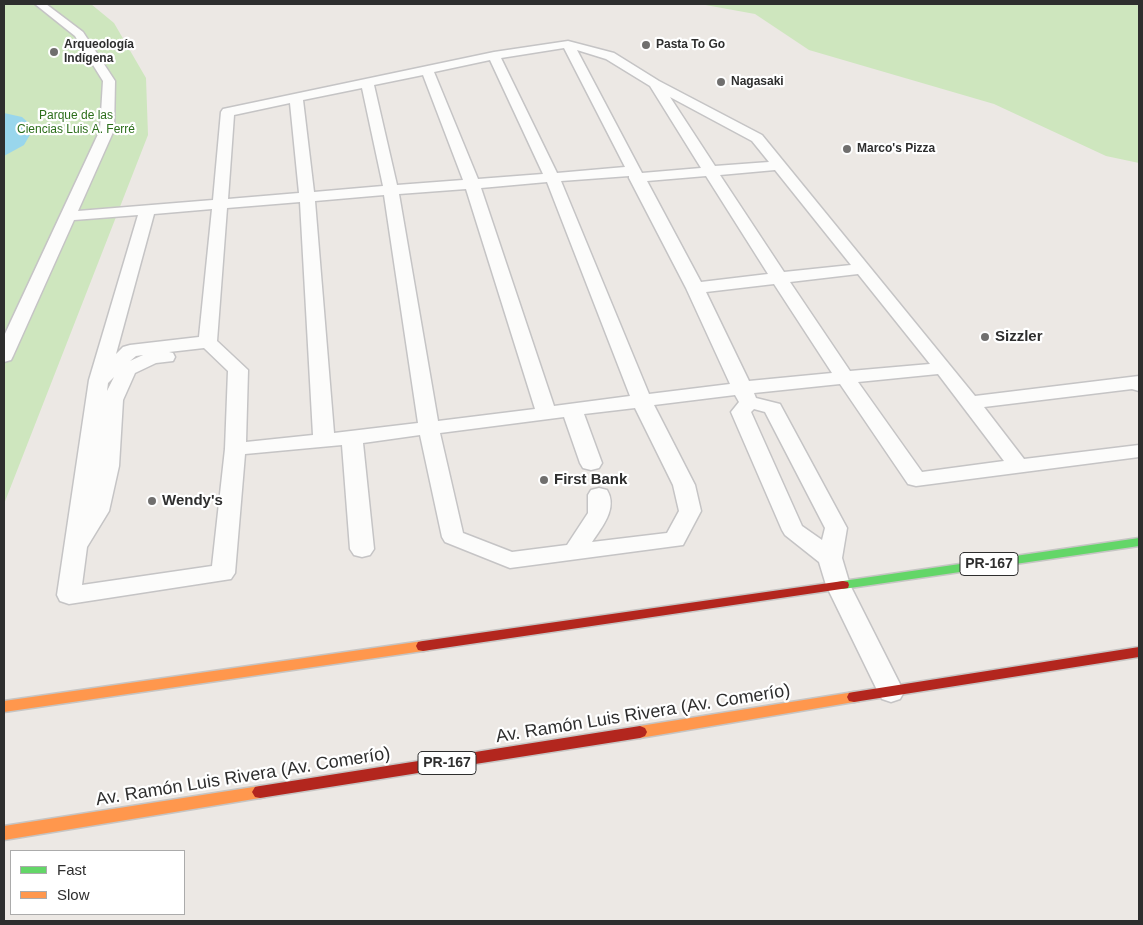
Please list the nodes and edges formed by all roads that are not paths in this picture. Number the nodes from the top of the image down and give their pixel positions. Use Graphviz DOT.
graph roads {
  1 [pos="40,4"];
  2 [pos="568,44"];
  3 [pos="494,56"];
  4 [pos="427,70"];
  5 [pos="367,83"];
  6 [pos="655,84"];
  7 [pos="296,98"];
  8 [pos="778,165"];
  9 [pos="709,171"];
  10 [pos="634,174"];
  11 [pos="552,177"];
  12 [pos="472,184"];
  13 [pos="391,190"];
  14 [pos="306,197"];
  15 [pos="221,204"];
  16 [pos="148,210"];
  17 [pos="69,216"];
  18 [pos="862,269"];
  19 [pos="778,278"];
  20 [pos="695,288"];
  21 [pos="214,347"];
  22 [pos="4,356"];
  23 [pos="943,368"];
  24 [pos="845,378"];
  25 [pos="99,381"];
  26 [pos="1139,384"];
  27 [pos="745,395"];
  28 [pos="642,401"];
  29 [pos="969,403"];
  30 [pos="572,410"];
  31 [pos="546,413"];
  32 [pos="429,428"];
  33 [pos="352,438"];
  34 [pos="324,440"];
  35 [pos="235,449"];
  36 [pos="1139,451"];
  37 [pos="591,463"];
  38 [pos="1018,465"];
  39 [pos="598,495"];
  40 [pos="1139,542"];
  41 [pos="75,548"];
  42 [pos="362,549"];
  43 [pos="574,553"];
  44 [pos="830,558"];
  45 [pos="838,585"];
  46 [pos="1139,652"];
  47 [pos="891,692"];
  48 [pos="4,707"];
  49 [pos="4,833"];
  1 -- 17 [label="lane"];
  2 -- 3 [label="lane"];
  2 -- 6 [label="lane"];
  2 -- 10 [label="lane"];
  3 -- 4 [label="lane"];
  3 -- 11 [label="lane"];
  4 -- 5 [label="lane"];
  4 -- 12 [label="lane"];
  5 -- 7 [label="lane"];
  5 -- 13 [label="lane"];
  6 -- 8 [label="lane"];
  6 -- 9 [label="lane"];
  7 -- 14 [label="lane"];
  7 -- 15 [label="lane"];
  8 -- 9 [label="lane"];
  8 -- 18 [label="lane"];
  9 -- 10 [label="lane"];
  9 -- 19 [label="lane"];
  10 -- 11 [label="lane"];
  10 -- 20 [label="lane"];
  11 -- 12 [label="lane"];
  11 -- 28 [label="lane"];
  12 -- 13 [label="lane"];
  12 -- 31 [label="lane"];
  13 -- 14 [label="lane"];
  13 -- 32 [label="lane"];
  14 -- 15 [label="lane"];
  14 -- 34 [label="lane"];
  15 -- 16 [label="lane"];
  15 -- 21 [label="lane"];
  16 -- 17 [label="lane"];
  16 -- 25 [label="lane"];
  17 -- 22 [label="lane"];
  18 -- 19 [label="lane"];
  18 -- 23 [label="lane"];
  19 -- 20 [label="lane"];
  19 -- 24 [label="lane"];
  20 -- 27 [label="lane"];
  21 -- 25 [label="lane"];
  21 -- 35 [label="lane"];
  21 -- 41 [label="lane"];
  23 -- 24 [label="lane"];
  23 -- 29 [label="lane"];
  24 -- 27 [label="lane"];
  24 -- 38 [label="lane"];
  25 -- 41 [label="lane"];
  26 -- 29 [label="lane"];
  27 -- 28 [label="lane"];
  27 -- 44 [label="lane"];
  27 -- 44 [label="lane"];
  28 -- 30 [label="lane"];
  28 -- 43 [label="lane"];
  29 -- 38 [label="lane"];
  30 -- 31 [label="lane"];
  30 -- 37 [label="lane"];
  31 -- 32 [label="lane"];
  32 -- 33 [label="lane"];
  32 -- 43 [label="lane"];
  33 -- 34 [label="lane"];
  33 -- 42 [label="lane"];
  34 -- 35 [label="lane"];
  35 -- 41 [label="lane"];
  36 -- 38 [label="lane"];
  39 -- 43 [label="lane"];
  40 -- 45 [label="main road, PR-167"];
  44 -- 45 [label="lane"];
  45 -- 47 [label="lane"];
  45 -- 48 [label="main road, PR-167"];
  46 -- 47 [label="main road, Av. Ramón Luis Rivera (Av. Comerío) / PR-167"];
  47 -- 49 [label="main road, Av. Ramón Luis Rivera (Av. Comerío) / PR-167"];
}
